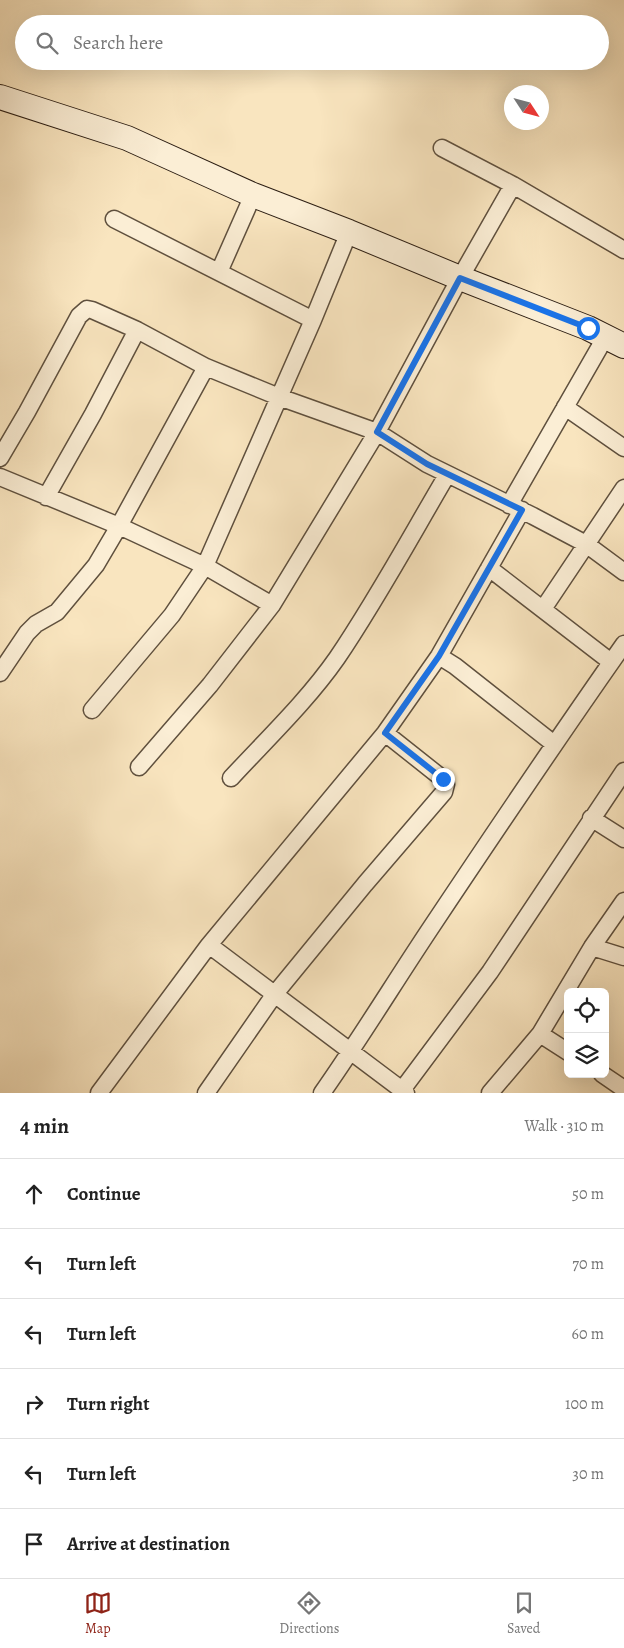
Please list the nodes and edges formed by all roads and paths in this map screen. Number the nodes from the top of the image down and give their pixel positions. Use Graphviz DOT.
graph roads {
  1 [pos="0,97"];
  2 [pos="442,148"];
  3 [pos="513,185"];
  4 [pos="253,195"];
  5 [pos="114,219"];
  6 [pos="350,232"];
  7 [pos="624,250"];
  8 [pos="219,272"];
  9 [pos="460,278"];
  10 [pos="313,320"];
  11 [pos="137,330"];
  12 [pos="615,341"];
  13 [pos="206,367"];
  14 [pos="278,397"];
  15 [pos="565,407"];
  16 [pos="377,432"];
  17 [pos="624,448"];
  18 [pos="0,458"];
  19 [pos="447,475"];
  20 [pos="0,477"];
  21 [pos="624,488"];
  22 [pos="46,497"];
  23 [pos="515,508"];
  24 [pos="119,526"];
  25 [pos="586,544"];
  26 [pos="205,566"];
  27 [pos="489,568"];
  28 [pos="624,572"];
  29 [pos="272,605"];
  30 [pos="543,610"];
  31 [pos="624,644"];
  32 [pos="439,656"];
  33 [pos="611,662"];
  34 [pos="0,673"];
  35 [pos="92,710"];
  36 [pos="385,733"];
  37 [pos="554,744"];
  38 [pos="139,767"];
  39 [pos="624,771"];
  40 [pos="231,778"];
  41 [pos="592,818"];
  42 [pos="624,839"];
  43 [pos="624,901"];
  44 [pos="209,944"];
  45 [pos="592,947"];
  46 [pos="624,957"];
  47 [pos="274,994"];
  48 [pos="540,1034"];
  49 [pos="564,1049"];
  50 [pos="351,1052"];
  51 [pos="608,1078"];
  52 [pos="624,1089"];
  53 [pos="404,1091"];
  54 [pos="99,1093"];
  55 [pos="206,1093"];
  56 [pos="322,1093"];
  57 [pos="490,1093"];
  1 -- 4 [label="street"];
  2 -- 3 [label="street"];
  3 -- 7 [label="street"];
  3 -- 9 [label="street"];
  4 -- 6 [label="street"];
  4 -- 8 [label="street"];
  5 -- 8 [label="street"];
  6 -- 9 [label="street"];
  6 -- 10 [label="street"];
  8 -- 10 [label="street"];
  9 -- 12 [label="street"];
  9 -- 16 [label="street"];
  10 -- 14 [label="street"];
  11 -- 13 [label="street"];
  11 -- 18 [label="street"];
  11 -- 22 [label="street"];
  12 -- 15 [label="street"];
  13 -- 14 [label="street"];
  13 -- 24 [label="street"];
  14 -- 16 [label="street"];
  14 -- 26 [label="street"];
  15 -- 17 [label="street"];
  15 -- 23 [label="street"];
  16 -- 19 [label="street"];
  16 -- 29 [label="street"];
  19 -- 23 [label="street"];
  19 -- 40 [label="street"];
  20 -- 22 [label="street"];
  21 -- 25 [label="street"];
  22 -- 24 [label="street"];
  23 -- 25 [label="street"];
  23 -- 27 [label="street"];
  24 -- 26 [label="street"];
  24 -- 34 [label="street"];
  25 -- 28 [label="street"];
  25 -- 30 [label="street"];
  26 -- 29 [label="street"];
  26 -- 35 [label="street"];
  27 -- 30 [label="street"];
  27 -- 32 [label="street"];
  29 -- 38 [label="street"];
  30 -- 33 [label="street"];
  31 -- 33 [label="street"];
  32 -- 36 [label="street"];
  32 -- 37 [label="street"];
  33 -- 37 [label="street"];
  36 -- 44 [label="street"];
  36 -- 47 [label="street"];
  37 -- 50 [label="street"];
  39 -- 41 [label="street"];
  41 -- 42 [label="street"];
  41 -- 53 [label="street"];
  43 -- 45 [label="street"];
  44 -- 47 [label="street"];
  44 -- 54 [label="street"];
  45 -- 46 [label="street"];
  45 -- 48 [label="street"];
  47 -- 50 [label="street"];
  47 -- 55 [label="street"];
  48 -- 49 [label="street"];
  48 -- 57 [label="street"];
  50 -- 53 [label="street"];
  50 -- 56 [label="street"];
  51 -- 52 [label="street"];
}
